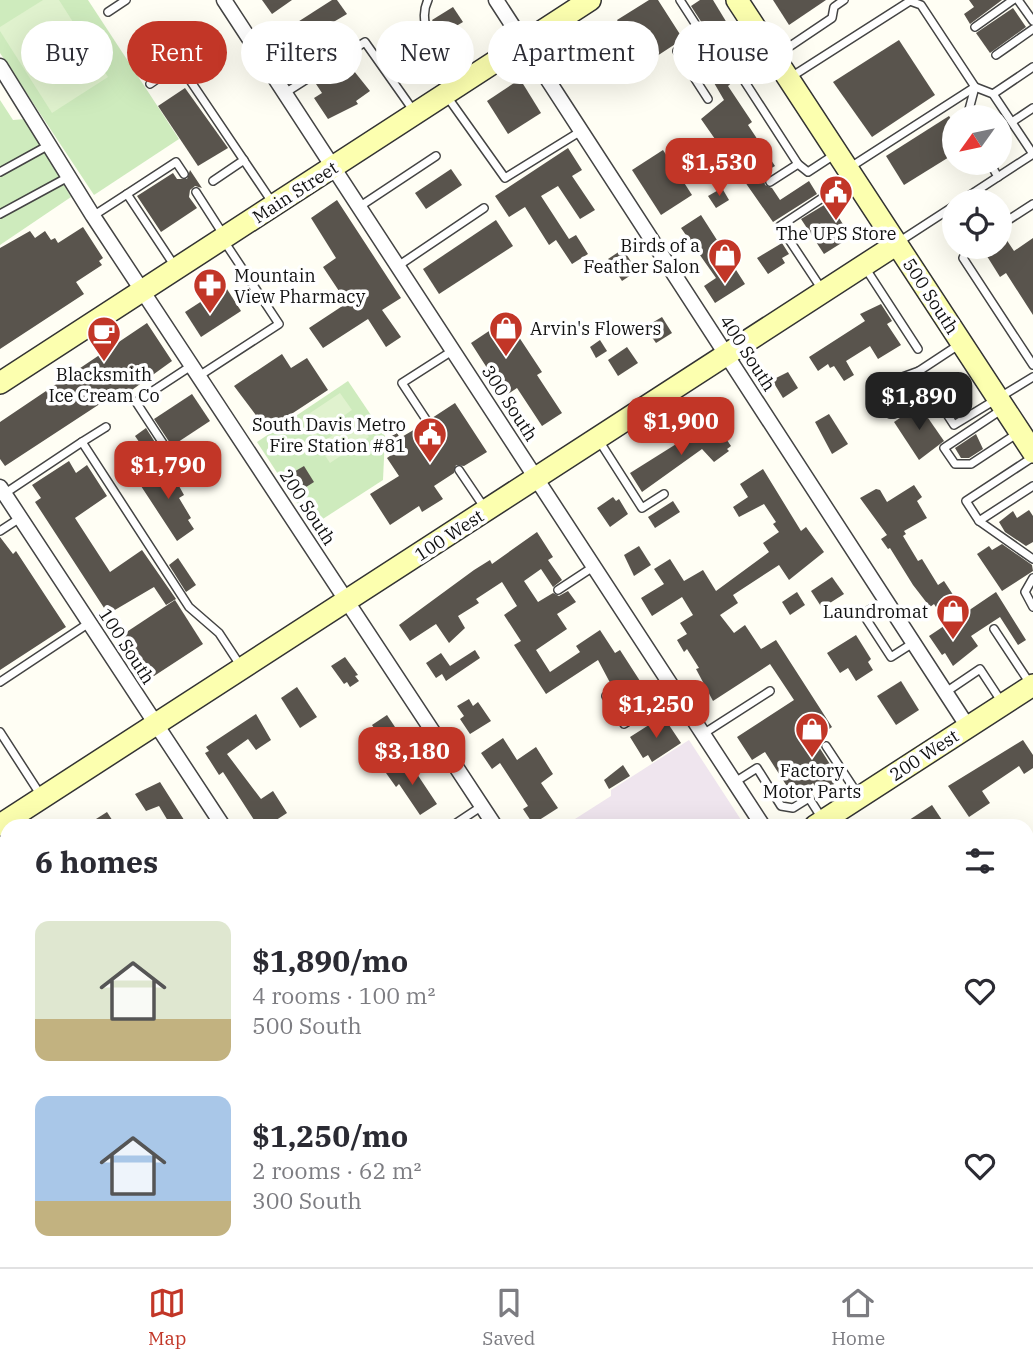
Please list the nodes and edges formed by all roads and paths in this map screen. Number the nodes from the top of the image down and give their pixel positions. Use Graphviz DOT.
graph roads {
  1 [pos="126,0"];
  2 [pos="224,0"];
  3 [pos="428,0"];
  4 [pos="496,0"];
  5 [pos="590,0"];
  6 [pos="680,0"];
  7 [pos="737,0"];
  8 [pos="844,0"];
  9 [pos="1013,0"];
  10 [pos="1018,0"];
  11 [pos="108,12"];
  12 [pos="510,21"];
  13 [pos="558,21"];
  14 [pos="694,21"];
  15 [pos="751,21"];
  16 [pos="1033,21"];
  17 [pos="975,27"];
  18 [pos="1033,29"];
  19 [pos="793,41"];
  20 [pos="996,55"];
  21 [pos="0,66"];
  22 [pos="488,66"];
  23 [pos="1033,67"];
  24 [pos="793,75"];
  25 [pos="193,84"];
  26 [pos="551,84"];
  27 [pos="698,84"];
  28 [pos="746,84"];
  29 [pos="793,84"];
  30 [pos="975,86"];
  31 [pos="453,89"];
  32 [pos="285,93"];
  33 [pos="993,94"];
  34 [pos="708,99"];
  35 [pos="970,105"];
  36 [pos="1000,105"];
  37 [pos="1033,108"];
  38 [pos="416,114"];
  39 [pos="1012,122"];
  40 [pos="582,131"];
  41 [pos="49,145"];
  42 [pos="1033,154"];
  43 [pos="436,156"];
  44 [pos="244,160"];
  45 [pos="798,164"];
  46 [pos="846,166"];
  47 [pos="333,167"];
  48 [pos="0,172"];
  49 [pos="184,174"];
  50 [pos="70,176"];
  51 [pos="998,177"];
  52 [pos="213,181"];
  53 [pos="770,182"];
  54 [pos="980,189"];
  55 [pos="196,192"];
  56 [pos="127,194"];
  57 [pos="1033,204"];
  58 [pos="274,205"];
  59 [pos="359,207"];
  60 [pos="484,208"];
  61 [pos="0,214"];
  62 [pos="942,214"];
  63 [pos="93,216"];
  64 [pos="1012,218"];
  65 [pos="224,238"];
  66 [pos="897,244"];
  67 [pos="964,259"];
  68 [pos="864,265"];
  69 [pos="398,266"];
  70 [pos="176,269"];
  71 [pos="143,290"];
  72 [pos="823,292"];
  73 [pos="961,342"];
  74 [pos="918,349"];
  75 [pos="453,351"];
  76 [pos="727,355"];
  77 [pos="1033,365"];
  78 [pos="195,371"];
  79 [pos="919,371"];
  80 [pos="1033,377"];
  81 [pos="0,383"];
  82 [pos="932,390"];
  83 [pos="1002,404"];
  84 [pos="427,421"];
  85 [pos="106,427"];
  86 [pos="1020,431"];
  87 [pos="598,438"];
  88 [pos="82,442"];
  89 [pos="169,451"];
  90 [pos="1033,454"];
  91 [pos="459,470"];
  92 [pos="536,478"];
  93 [pos="1033,486"];
  94 [pos="2,490"];
  95 [pos="664,494"];
  96 [pos="486,510"];
  97 [pos="20,518"];
  98 [pos="979,521"];
  99 [pos="0,531"];
  100 [pos="1033,559"];
  101 [pos="594,566"];
  102 [pos="1033,578"];
  103 [pos="558,590"];
  104 [pos="886,599"];
  105 [pos="347,601"];
  106 [pos="1033,607"];
  107 [pos="89,623"];
  108 [pos="994,629"];
  109 [pos="914,642"];
  110 [pos="242,668"];
  111 [pos="0,682"];
  112 [pos="1032,688"];
  113 [pos="770,691"];
  114 [pos="676,692"];
  115 [pos="946,692"];
  116 [pos="606,696"];
  117 [pos="1003,704"];
  118 [pos="156,724"];
  119 [pos="968,727"];
  120 [pos="0,732"];
  121 [pos="703,734"];
  122 [pos="826,746"];
  123 [pos="735,782"];
  124 [pos="860,797"];
  125 [pos="43,798"];
  126 [pos="482,806"];
  127 [pos="4,819"];
  128 [pos="218,819"];
  129 [pos="462,819"];
  130 [pos="490,819"];
  131 [pos="759,819"];
  132 [pos="817,819"];
  133 [pos="825,819"];
  1 -- 11 [label="lane"];
  2 -- 32 [label="street, 300 South"];
  3 -- 31 [label="lane"];
  4 -- 12 [label="street, 400 South"];
  5 -- 13 [label="street, Main Street"];
  6 -- 14 [label="lane"];
  7 -- 15 [label="street, 500 South"];
  8 -- 19 [label="lane"];
  9 -- 17 [label="lane"];
  10 -- 16 [label="lane"];
  18 -- 20 [label="lane"];
  21 -- 41 [label="street, 200 South"];
  22 -- 31 [label="street, Main Street"];
  23 -- 33 [label="lane"];
  24 -- 30 [label="lane"];
  25 -- 44 [label="lane"];
  26 -- 40 [label="street, 400 South"];
  27 -- 34 [label="lane"];
  28 -- 45 [label="lane"];
  29 -- 46 [label="street, 500 South"];
  30 -- 33 [label="lane"];
  30 -- 35 [label="lane"];
  30 -- 46 [label="lane"];
  31 -- 38 [label="street, Main Street"];
  31 -- 40 [label="lane"];
  32 -- 38 [label="lane"];
  32 -- 47 [label="street, 300 South"];
  33 -- 36 [label="lane"];
  37 -- 39 [label="lane"];
  38 -- 47 [label="street, Main Street"];
  39 -- 42 [label="lane"];
  40 -- 76 [label="street, 400 South"];
  41 -- 48 [label="lane"];
  41 -- 50 [label="street, 200 South"];
  42 -- 51 [label="lane"];
  43 -- 59 [label="lane"];
  44 -- 52 [label="lane"];
  44 -- 58 [label="lane"];
  45 -- 46 [label="lane"];
  45 -- 53 [label="lane"];
  46 -- 66 [label="street, 500 South"];
  46 -- 72 [label="lane"];
  47 -- 58 [label="street, Main Street"];
  47 -- 59 [label="street, 300 South"];
  49 -- 56 [label="lane"];
  50 -- 61 [label="lane"];
  50 -- 63 [label="street, 200 South"];
  51 -- 54 [label="lane"];
  55 -- 65 [label="lane"];
  56 -- 63 [label="lane"];
  56 -- 70 [label="lane"];
  57 -- 64 [label="lane"];
  58 -- 65 [label="street, Main Street"];
  59 -- 69 [label="street, 300 South"];
  60 -- 69 [label="lane"];
  62 -- 66 [label="lane"];
  63 -- 71 [label="street, 200 South"];
  65 -- 70 [label="street, Main Street"];
  65 -- 78 [label="lane"];
  66 -- 68 [label="street, 100 West"];
  66 -- 73 [label="street, 500 South"];
  67 -- 77 [label="lane"];
  68 -- 72 [label="street, 100 West"];
  68 -- 74 [label="lane"];
  69 -- 75 [label="street, 300 South"];
  70 -- 71 [label="street, Main Street"];
  71 -- 78 [label="street, 200 South"];
  71 -- 81 [label="street, Main Street"];
  72 -- 76 [label="street, 100 West"];
  73 -- 79 [label="lane"];
  73 -- 83 [label="street, 500 South"];
  75 -- 84 [label="lane"];
  75 -- 92 [label="street, 300 South"];
  76 -- 87 [label="street, 100 West"];
  76 -- 104 [label="street, 400 South"];
  78 -- 89 [label="lane"];
  78 -- 105 [label="street, 200 South"];
  79 -- 82 [label="lane"];
  79 -- 82 [label="lane"];
  80 -- 83 [label="lane"];
  82 -- 83 [label="lane"];
  83 -- 86 [label="street, 500 South"];
  83 -- 86 [label="lane"];
  85 -- 88 [label="lane"];
  86 -- 90 [label="street, 500 South"];
  87 -- 92 [label="street, 100 West"];
  87 -- 95 [label="lane"];
  88 -- 94 [label="lane"];
  88 -- 110 [label="lane"];
  90 -- 98 [label="lane"];
  91 -- 96 [label="lane"];
  92 -- 96 [label="street, 100 West"];
  92 -- 101 [label="street, 300 South"];
  93 -- 98 [label="lane"];
  94 -- 97 [label="street, 100 South"];
  96 -- 105 [label="street, 100 West"];
  97 -- 99 [label="lane"];
  97 -- 107 [label="street, 100 South"];
  98 -- 100 [label="lane"];
  101 -- 103 [label="lane"];
  101 -- 114 [label="street, 300 South"];
  102 -- 106 [label="lane"];
  104 -- 109 [label="street, 400 South"];
  104 -- 109 [label="lane"];
  105 -- 110 [label="street, 100 West"];
  105 -- 126 [label="street, 200 South"];
  107 -- 111 [label="lane"];
  107 -- 118 [label="street, 100 South"];
  108 -- 112 [label="lane"];
  109 -- 115 [label="street, 400 South"];
  110 -- 118 [label="street, 100 West"];
  112 -- 117 [label="street, 200 West"];
  113 -- 121 [label="lane"];
  114 -- 116 [label="lane"];
  114 -- 121 [label="street, 300 South"];
  115 -- 117 [label="lane"];
  115 -- 119 [label="street, 400 South"];
  117 -- 119 [label="street, 200 West"];
  118 -- 125 [label="street, 100 West"];
  118 -- 128 [label="street, 100 South"];
  119 -- 124 [label="street, 200 West"];
  120 -- 125 [label="lane"];
  121 -- 123 [label="street, 300 South"];
  122 -- 124 [label="lane"];
  123 -- 131 [label="street, 300 South"];
  123 -- 132 [label="lane"];
  124 -- 133 [label="street, 200 West"];
  125 -- 127 [label="street, 100 West"];
  126 -- 129 [label="lane"];
  126 -- 130 [label="street, 200 South"];
}
